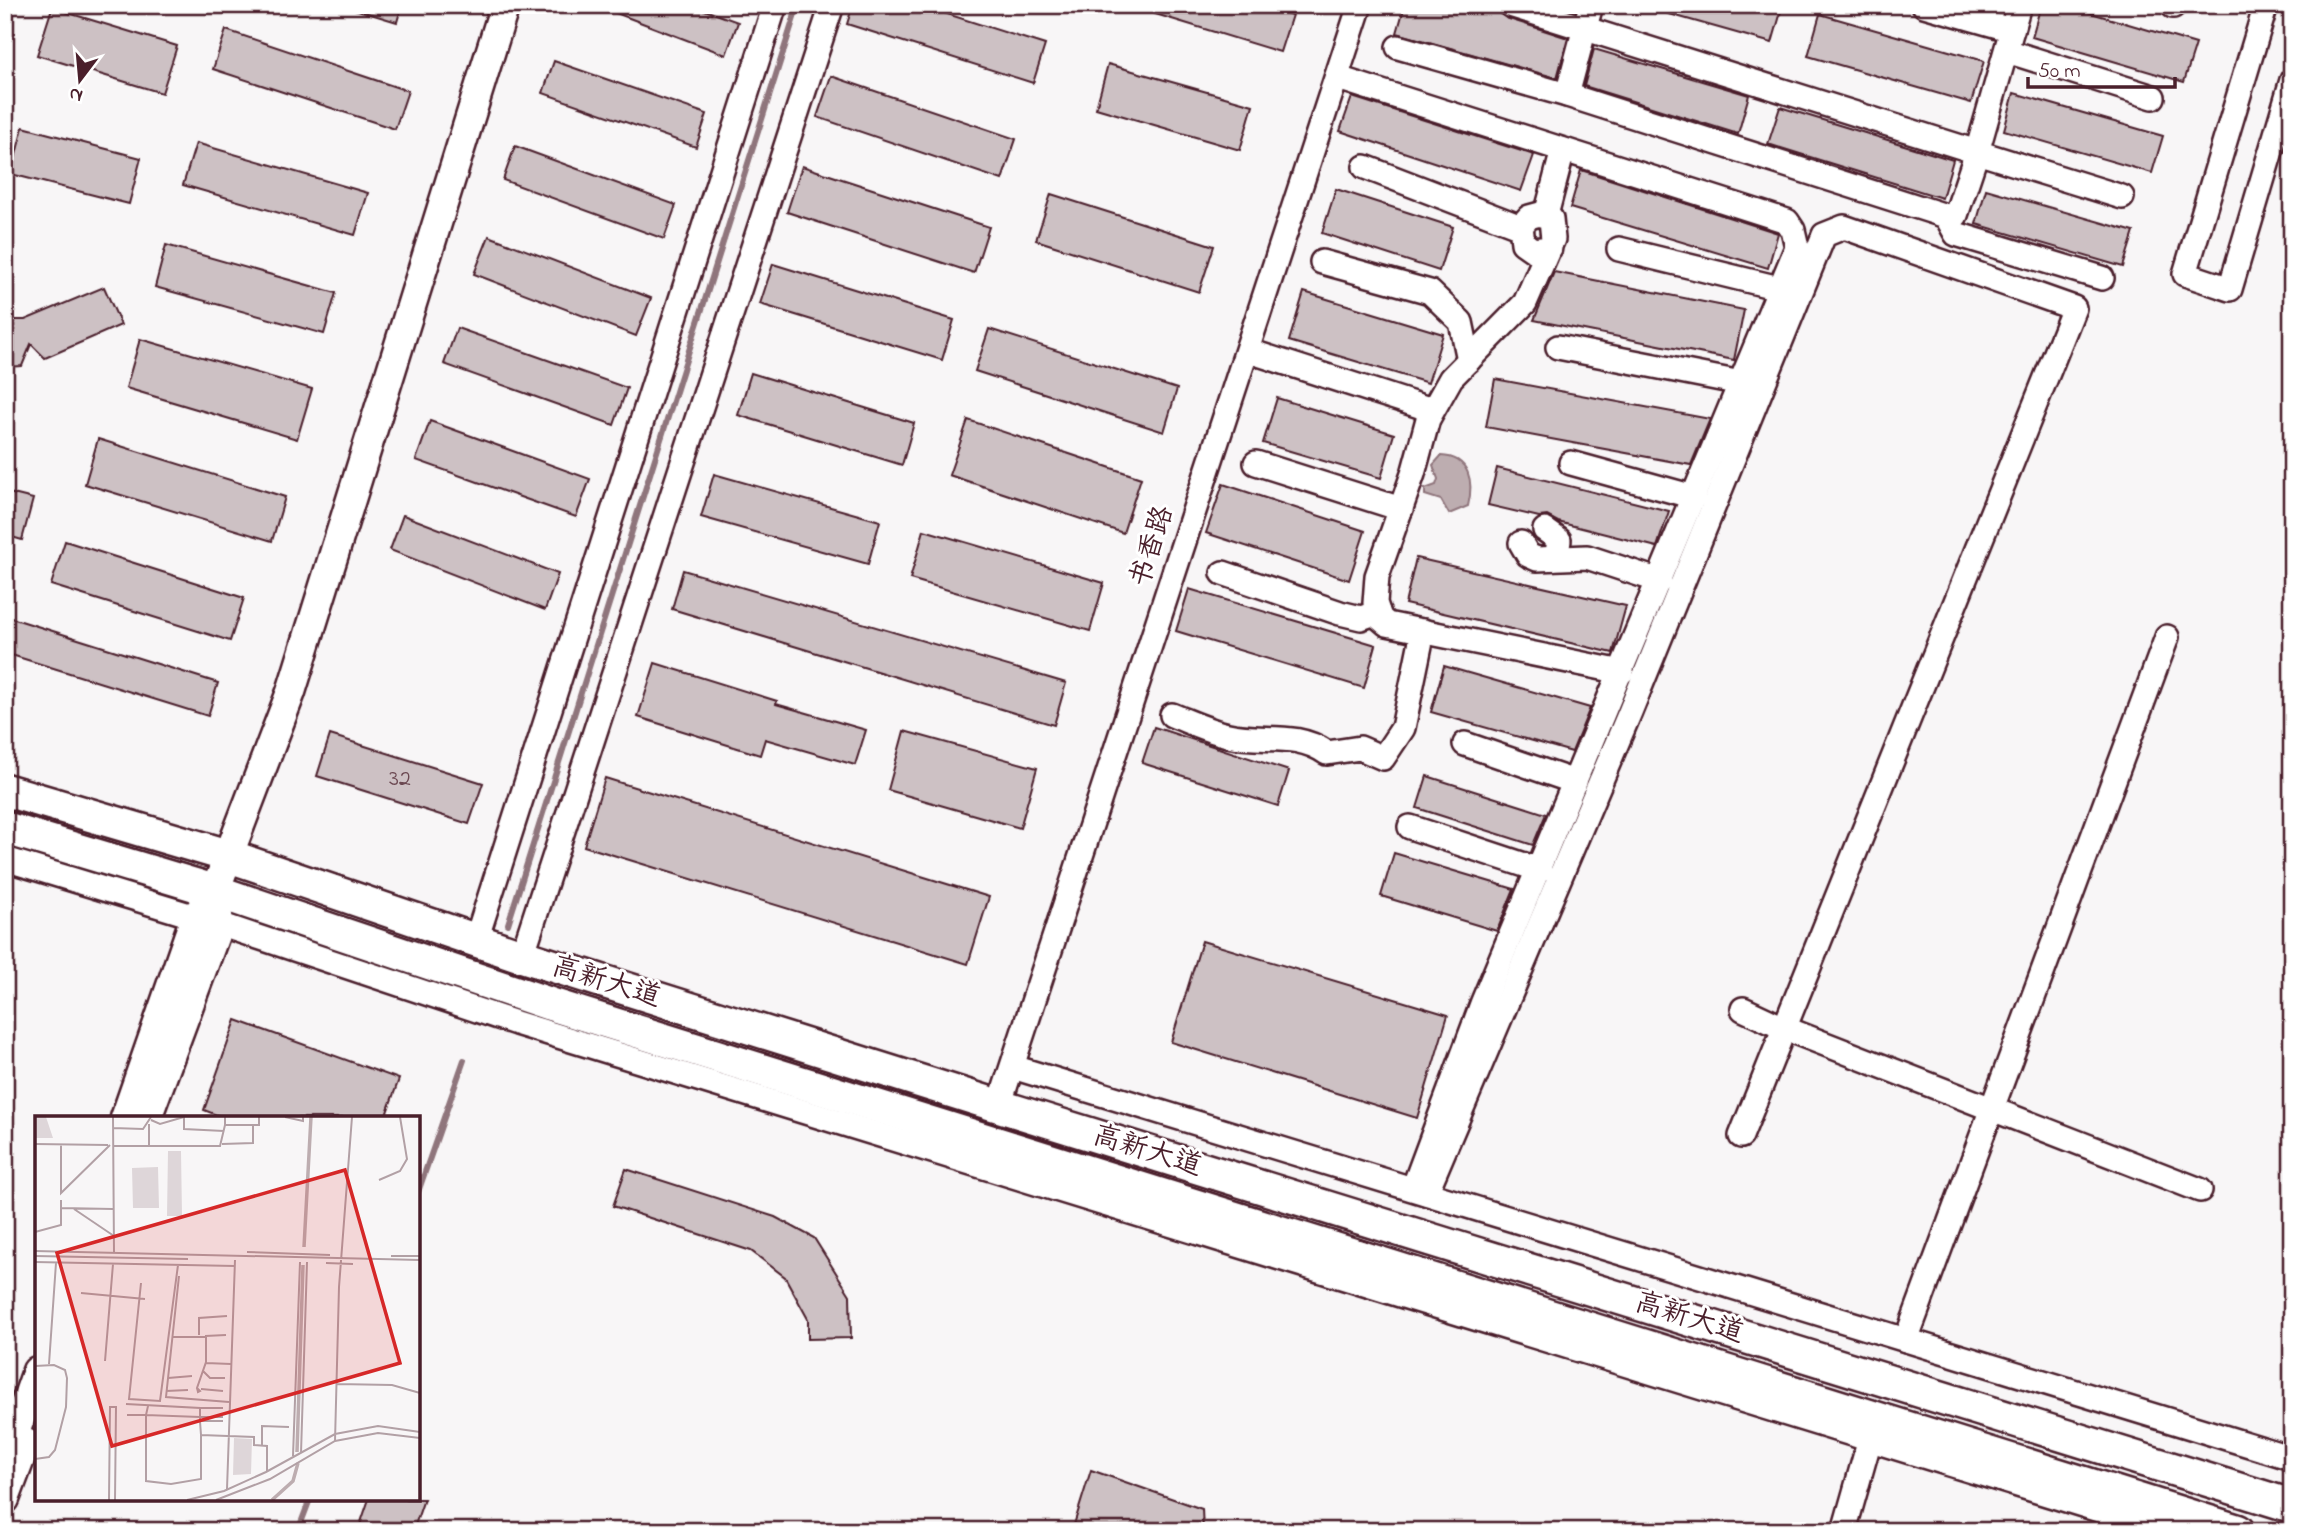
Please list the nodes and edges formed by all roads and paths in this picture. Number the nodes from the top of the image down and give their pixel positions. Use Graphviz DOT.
graph roads {
  1 [pos="505,5"];
  2 [pos="775,5"];
  3 [pos="832,5"];
  4 [pos="1360,5"];
  5 [pos="1510,5"];
  6 [pos="1591,5"];
  7 [pos="1924,5"];
  8 [pos="2019,5"];
  9 [pos="2266,5"];
  10 [pos="1585,28"];
  11 [pos="2010,40"];
  12 [pos="1398,47"];
  13 [pos="1338,78"];
  14 [pos="2292,80"];
  15 [pos="1567,95"];
  16 [pos="2153,97"];
  17 [pos="1563,150"];
  18 [pos="1977,152"];
  19 [pos="1365,167"];
  20 [pos="2122,197"];
  21 [pos="1546,215"];
  22 [pos="1946,216"];
  23 [pos="1521,227"];
  24 [pos="1550,247"];
  25 [pos="1619,249"];
  26 [pos="1322,262"];
  27 [pos="2102,278"];
  28 [pos="1779,288"];
  29 [pos="1558,348"];
  30 [pos="1249,351"];
  31 [pos="1469,360"];
  32 [pos="1741,383"];
  33 [pos="1432,411"];
  34 [pos="1256,463"];
  35 [pos="1571,463"];
  36 [pos="1694,497"];
  37 [pos="1401,509"];
  38 [pos="1545,530"];
  39 [pos="1521,544"];
  40 [pos="1553,558"];
  41 [pos="1223,573"];
  42 [pos="1660,582"];
  43 [pos="1378,612"];
  44 [pos="1423,631"];
  45 [pos="2167,637"];
  46 [pos="1622,672"];
  47 [pos="1172,715"];
  48 [pos="1465,744"];
  49 [pos="1575,782"];
  50 [pos="5,790"];
  51 [pos="1410,827"];
  52 [pos="5,828"];
  53 [pos="229,856"];
  54 [pos="5,859"];
  55 [pos="1540,870"];
  56 [pos="215,891"];
  57 [pos="207,920"];
  58 [pos="475,940"];
  59 [pos="522,956"];
  60 [pos="1743,1009"];
  61 [pos="1784,1028"];
  62 [pos="1013,1067"];
  63 [pos="999,1106"];
  64 [pos="1992,1109"];
  65 [pos="126,1116"];
  66 [pos="148,1116"];
  67 [pos="1741,1136"];
  68 [pos="2200,1190"];
  69 [pos="1419,1191"];
  70 [pos="1906,1340"];
  71 [pos="35,1377"];
  72 [pos="35,1419"];
  73 [pos="1873,1429"];
  74 [pos="2292,1458"];
  75 [pos="5,1461"];
  76 [pos="5,1499"];
  77 [pos="2292,1506"];
  78 [pos="1844,1531"];
  79 [pos="2167,1531"];
  80 [pos="2238,1531"];
  1 -- 53 [label="main road"];
  2 -- 58 [label="street"];
  3 -- 59 [label="street"];
  4 -- 13 [label="street, 书香路"];
  5 -- 10 [label="street"];
  6 -- 10 [label="street"];
  7 -- 11 [label="street"];
  8 -- 11 [label="street"];
  9 -- 14 [label="street"];
  10 -- 15 [label="street"];
  10 -- 18 [label="street"];
  11 -- 16 [label="street"];
  11 -- 18 [label="street"];
  12 -- 15 [label="street"];
  13 -- 17 [label="street"];
  13 -- 30 [label="street, 书香路"];
  15 -- 22 [label="street"];
  17 -- 21 [label="street"];
  17 -- 28 [label="street"];
  18 -- 20 [label="street"];
  18 -- 22 [label="street"];
  19 -- 23 [label="street"];
  21 -- 23 [label="street"];
  21 -- 24 [label="street"];
  22 -- 27 [label="street"];
  23 -- 24 [label="street"];
  24 -- 31 [label="street"];
  25 -- 28 [label="street"];
  26 -- 31 [label="street"];
  28 -- 32 [label="street"];
  29 -- 32 [label="street"];
  30 -- 33 [label="street"];
  30 -- 62 [label="street, 书香路"];
  31 -- 33 [label="street"];
  32 -- 36 [label="street"];
  33 -- 37 [label="street"];
  34 -- 37 [label="street"];
  35 -- 36 [label="street"];
  36 -- 42 [label="street"];
  37 -- 43 [label="street"];
  38 -- 40 [label="street"];
  39 -- 40 [label="street"];
  40 -- 42 [label="street"];
  41 -- 43 [label="street"];
  42 -- 46 [label="street"];
  43 -- 44 [label="street"];
  44 -- 46 [label="street"];
  44 -- 47 [label="street"];
  45 -- 64 [label="street"];
  46 -- 49 [label="street"];
  48 -- 49 [label="street"];
  49 -- 55 [label="street"];
  50 -- 53 [label="highway, 高新大道"];
  51 -- 55 [label="street"];
  52 -- 56 [label="highway, 高新大道"];
  53 -- 56 [label="main road"];
  53 -- 58 [label="highway, 高新大道"];
  54 -- 57 [label="street"];
  55 -- 69 [label="street"];
  56 -- 57 [label="main road"];
  56 -- 73 [label="highway, 高新大道"];
  57 -- 65 [label="main road"];
  57 -- 66 [label="main road"];
  57 -- 73 [label="street"];
  58 -- 59 [label="highway, 高新大道"];
  59 -- 63 [label="highway, 高新大道"];
  60 -- 61 [label="street"];
  61 -- 64 [label="street"];
  61 -- 67 [label="street"];
  61 -- 69 [label="street"];
  62 -- 63 [label="street, 书香路"];
  62 -- 69 [label="street"];
  63 -- 77 [label="highway, 高新大道"];
  64 -- 68 [label="street"];
  64 -- 70 [label="street"];
  69 -- 70 [label="street"];
  70 -- 74 [label="street"];
  71 -- 75 [label="main road"];
  72 -- 76 [label="main road"];
  73 -- 78 [label="street"];
  73 -- 79 [label="street"];
  73 -- 80 [label="highway, 高新大道"];
}
